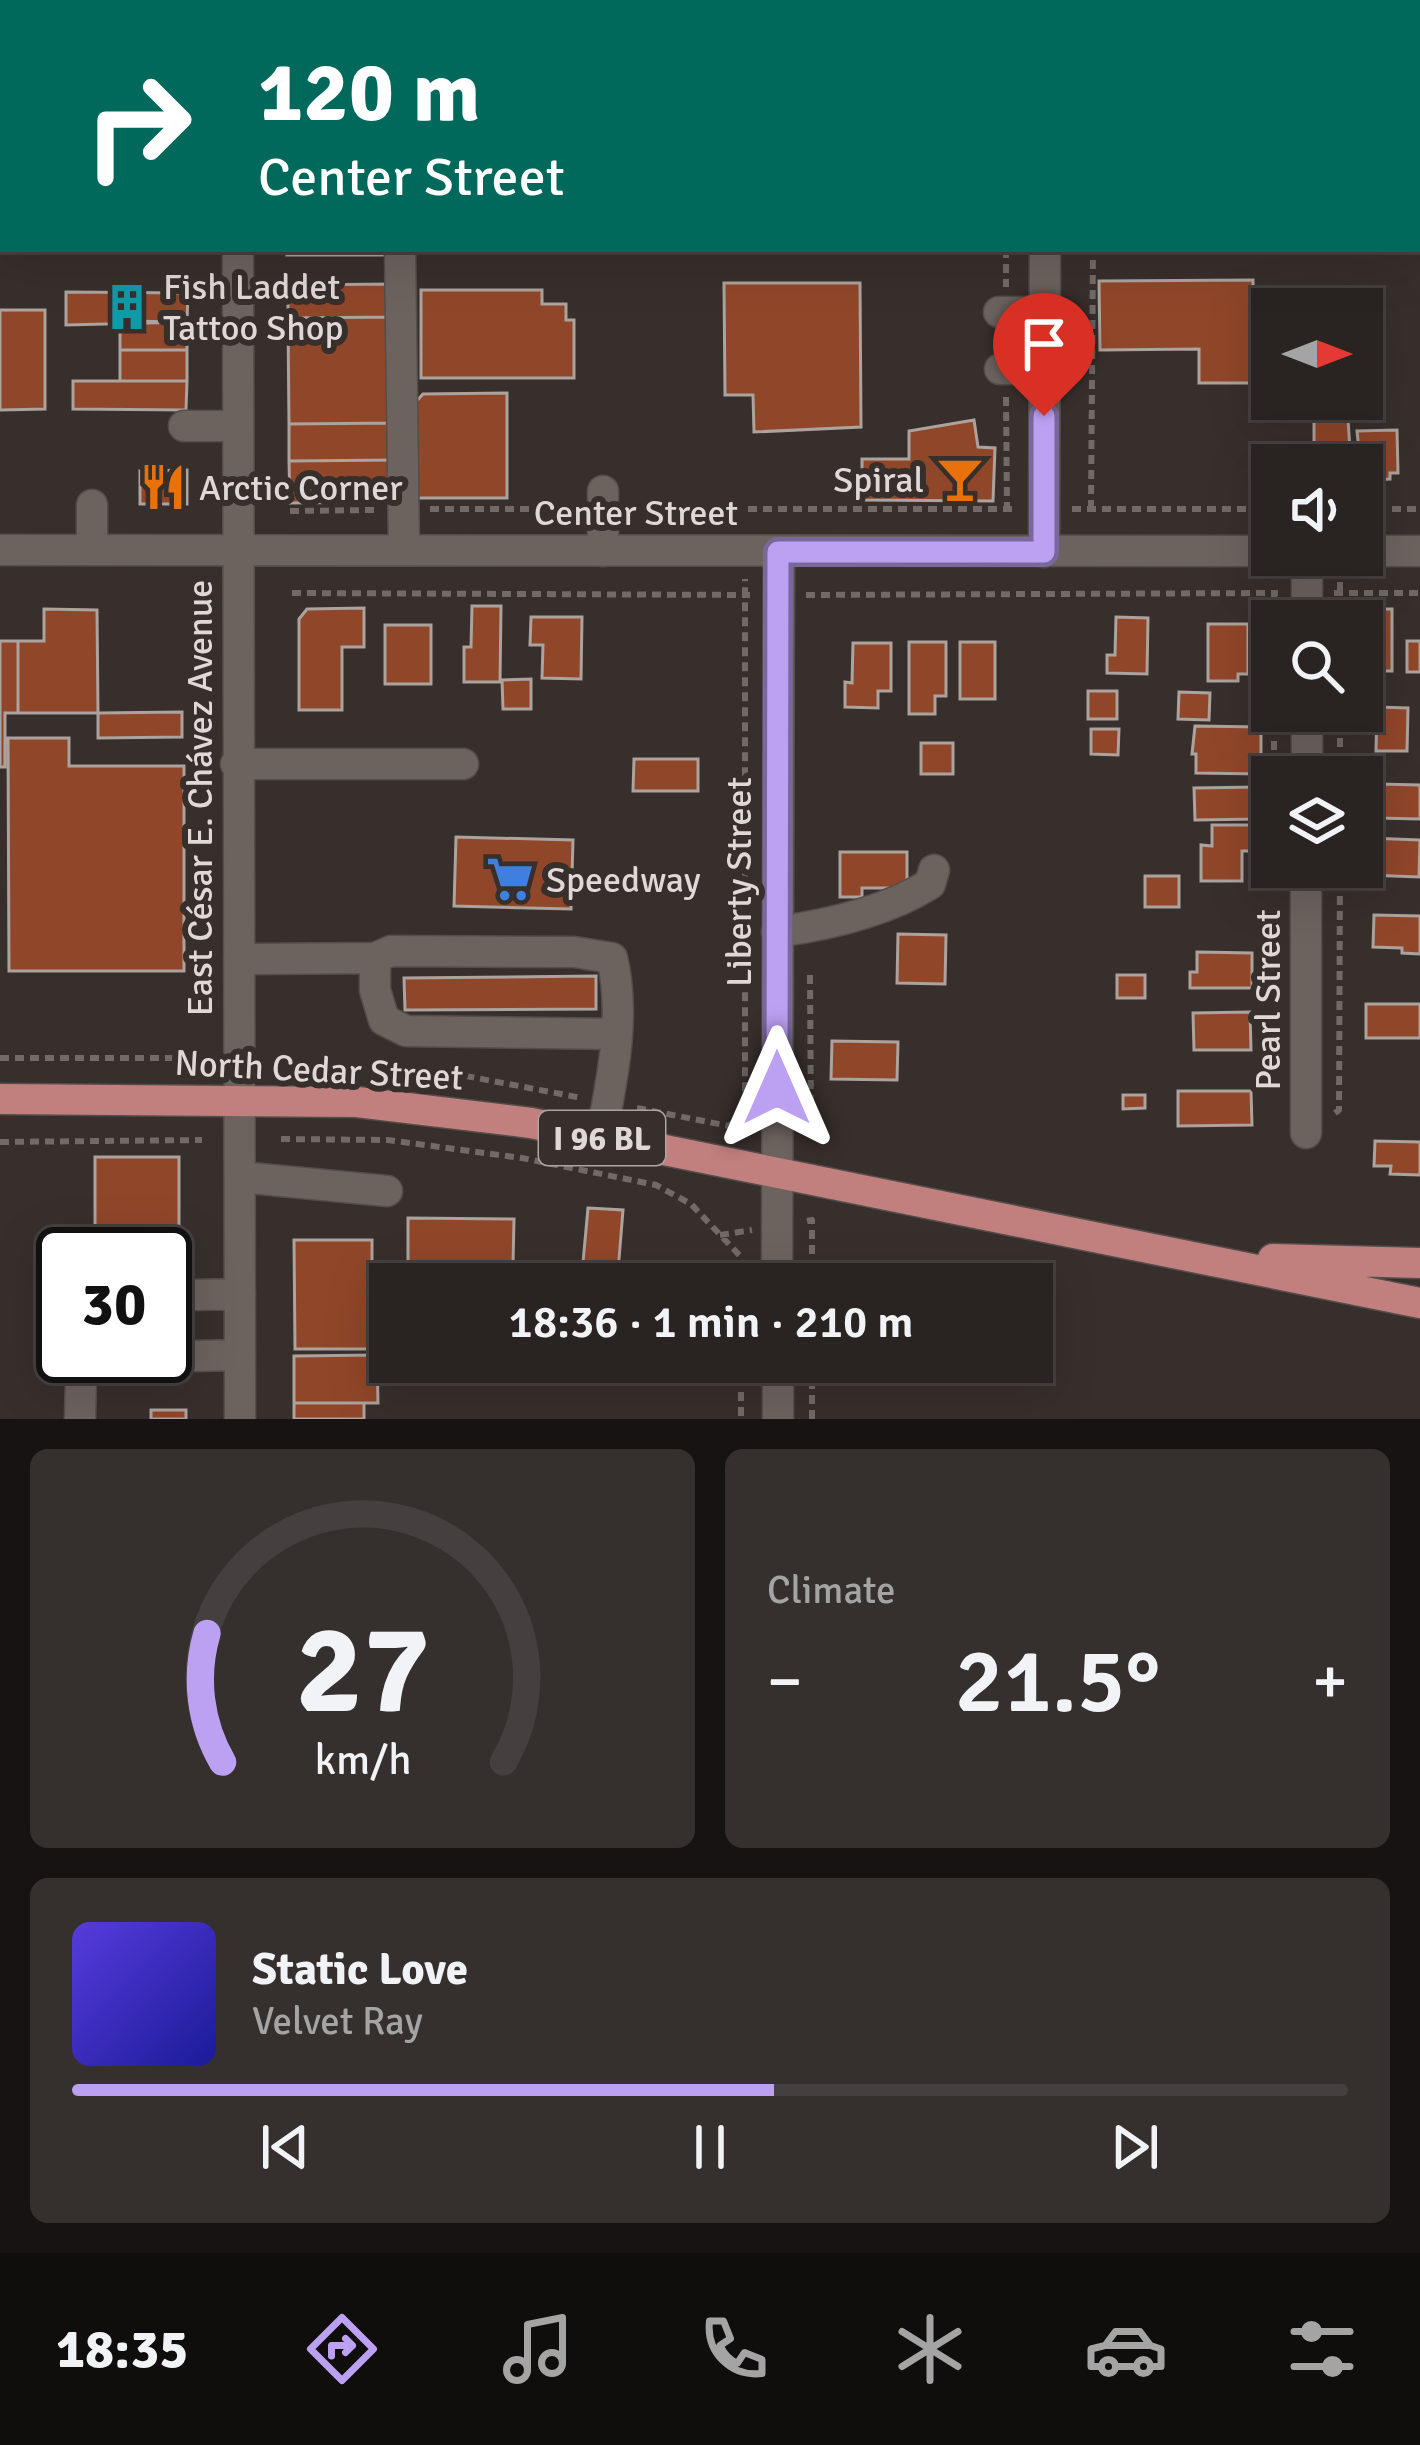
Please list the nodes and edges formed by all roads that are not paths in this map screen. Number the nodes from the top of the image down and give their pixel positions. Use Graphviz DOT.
graph roads {
  1 [pos="238,252"];
  2 [pos="400,252"];
  3 [pos="1045,252"];
  4 [pos="999,312"];
  5 [pos="1044,312"];
  6 [pos="1000,369"];
  7 [pos="1044,369"];
  8 [pos="184,426"];
  9 [pos="237,426"];
  10 [pos="603,500"];
  11 [pos="92,505"];
  12 [pos="0,550"];
  13 [pos="92,550"];
  14 [pos="237,550"];
  15 [pos="404,550"];
  16 [pos="603,550"];
  17 [pos="1251,551"];
  18 [pos="1383,551"];
  19 [pos="1420,551"];
  20 [pos="778,552"];
  21 [pos="1044,552"];
  22 [pos="236,764"];
  23 [pos="463,764"];
  24 [pos="934,870"];
  25 [pos="1306,888"];
  26 [pos="777,932"];
  27 [pos="375,958"];
  28 [pos="239,959"];
  29 [pos="616,1034"];
  30 [pos="0,1099"];
  31 [pos="241,1100"];
  32 [pos="1306,1133"];
  33 [pos="601,1138"];
  34 [pos="776,1172"];
  35 [pos="240,1177"];
  36 [pos="387,1191"];
  37 [pos="1196,1257"];
  38 [pos="777,1263"];
  39 [pos="1420,1263"];
  40 [pos="240,1294"];
  41 [pos="192,1295"];
  42 [pos="1420,1303"];
  43 [pos="240,1354"];
  44 [pos="778,1383"];
  45 [pos="80,1419"];
  46 [pos="240,1419"];
  47 [pos="778,1419"];
  1 -- 9 [label="street, East César E. Chávez Avenue"];
  2 -- 15 [label="street"];
  3 -- 5 [label="street"];
  4 -- 5 [label="street"];
  5 -- 7 [label="street"];
  6 -- 7 [label="street"];
  7 -- 21 [label="street"];
  8 -- 9 [label="street"];
  9 -- 14 [label="street, East César E. Chávez Avenue"];
  10 -- 16 [label="street"];
  11 -- 13 [label="street"];
  12 -- 13 [label="street, Center Street"];
  13 -- 14 [label="street, Center Street"];
  14 -- 15 [label="street, Center Street"];
  14 -- 22 [label="street, East César E. Chávez Avenue"];
  15 -- 16 [label="street, Center Street"];
  16 -- 20 [label="street, Center Street"];
  17 -- 21 [label="street, Center Street"];
  18 -- 19 [label="street"];
  20 -- 21 [label="street, Center Street"];
  20 -- 26 [label="street, Liberty Street"];
  22 -- 23 [label="street"];
  22 -- 28 [label="street, East César E. Chávez Avenue"];
  24 -- 26 [label="street"];
  25 -- 32 [label="street, Pearl Street"];
  26 -- 34 [label="street, Liberty Street"];
  27 -- 28 [label="street"];
  27 -- 29 [label="street"];
  27 -- 29 [label="street"];
  28 -- 31 [label="street, East César E. Chávez Avenue"];
  29 -- 33 [label="street"];
  30 -- 31 [label="main road, North Cedar Street / I 96 BL"];
  31 -- 33 [label="main road, North Cedar Street / I 96 BL"];
  31 -- 35 [label="street, East César E. Chávez Avenue"];
  33 -- 34 [label="main road, North Cedar Street / I 96 BL"];
  34 -- 37 [label="main road, North Cedar Street / I 96 BL"];
  34 -- 38 [label="street, Liberty Street"];
  35 -- 36 [label="street"];
  35 -- 40 [label="street, East César E. Chávez Avenue"];
  37 -- 39 [label="main road, I 96 BL"];
  37 -- 42 [label="main road"];
  40 -- 41 [label="street"];
  40 -- 43 [label="street, East César E. Chávez Avenue"];
  43 -- 45 [label="street"];
  43 -- 46 [label="street, East César E. Chávez Avenue"];
  44 -- 47 [label="street"];
}
